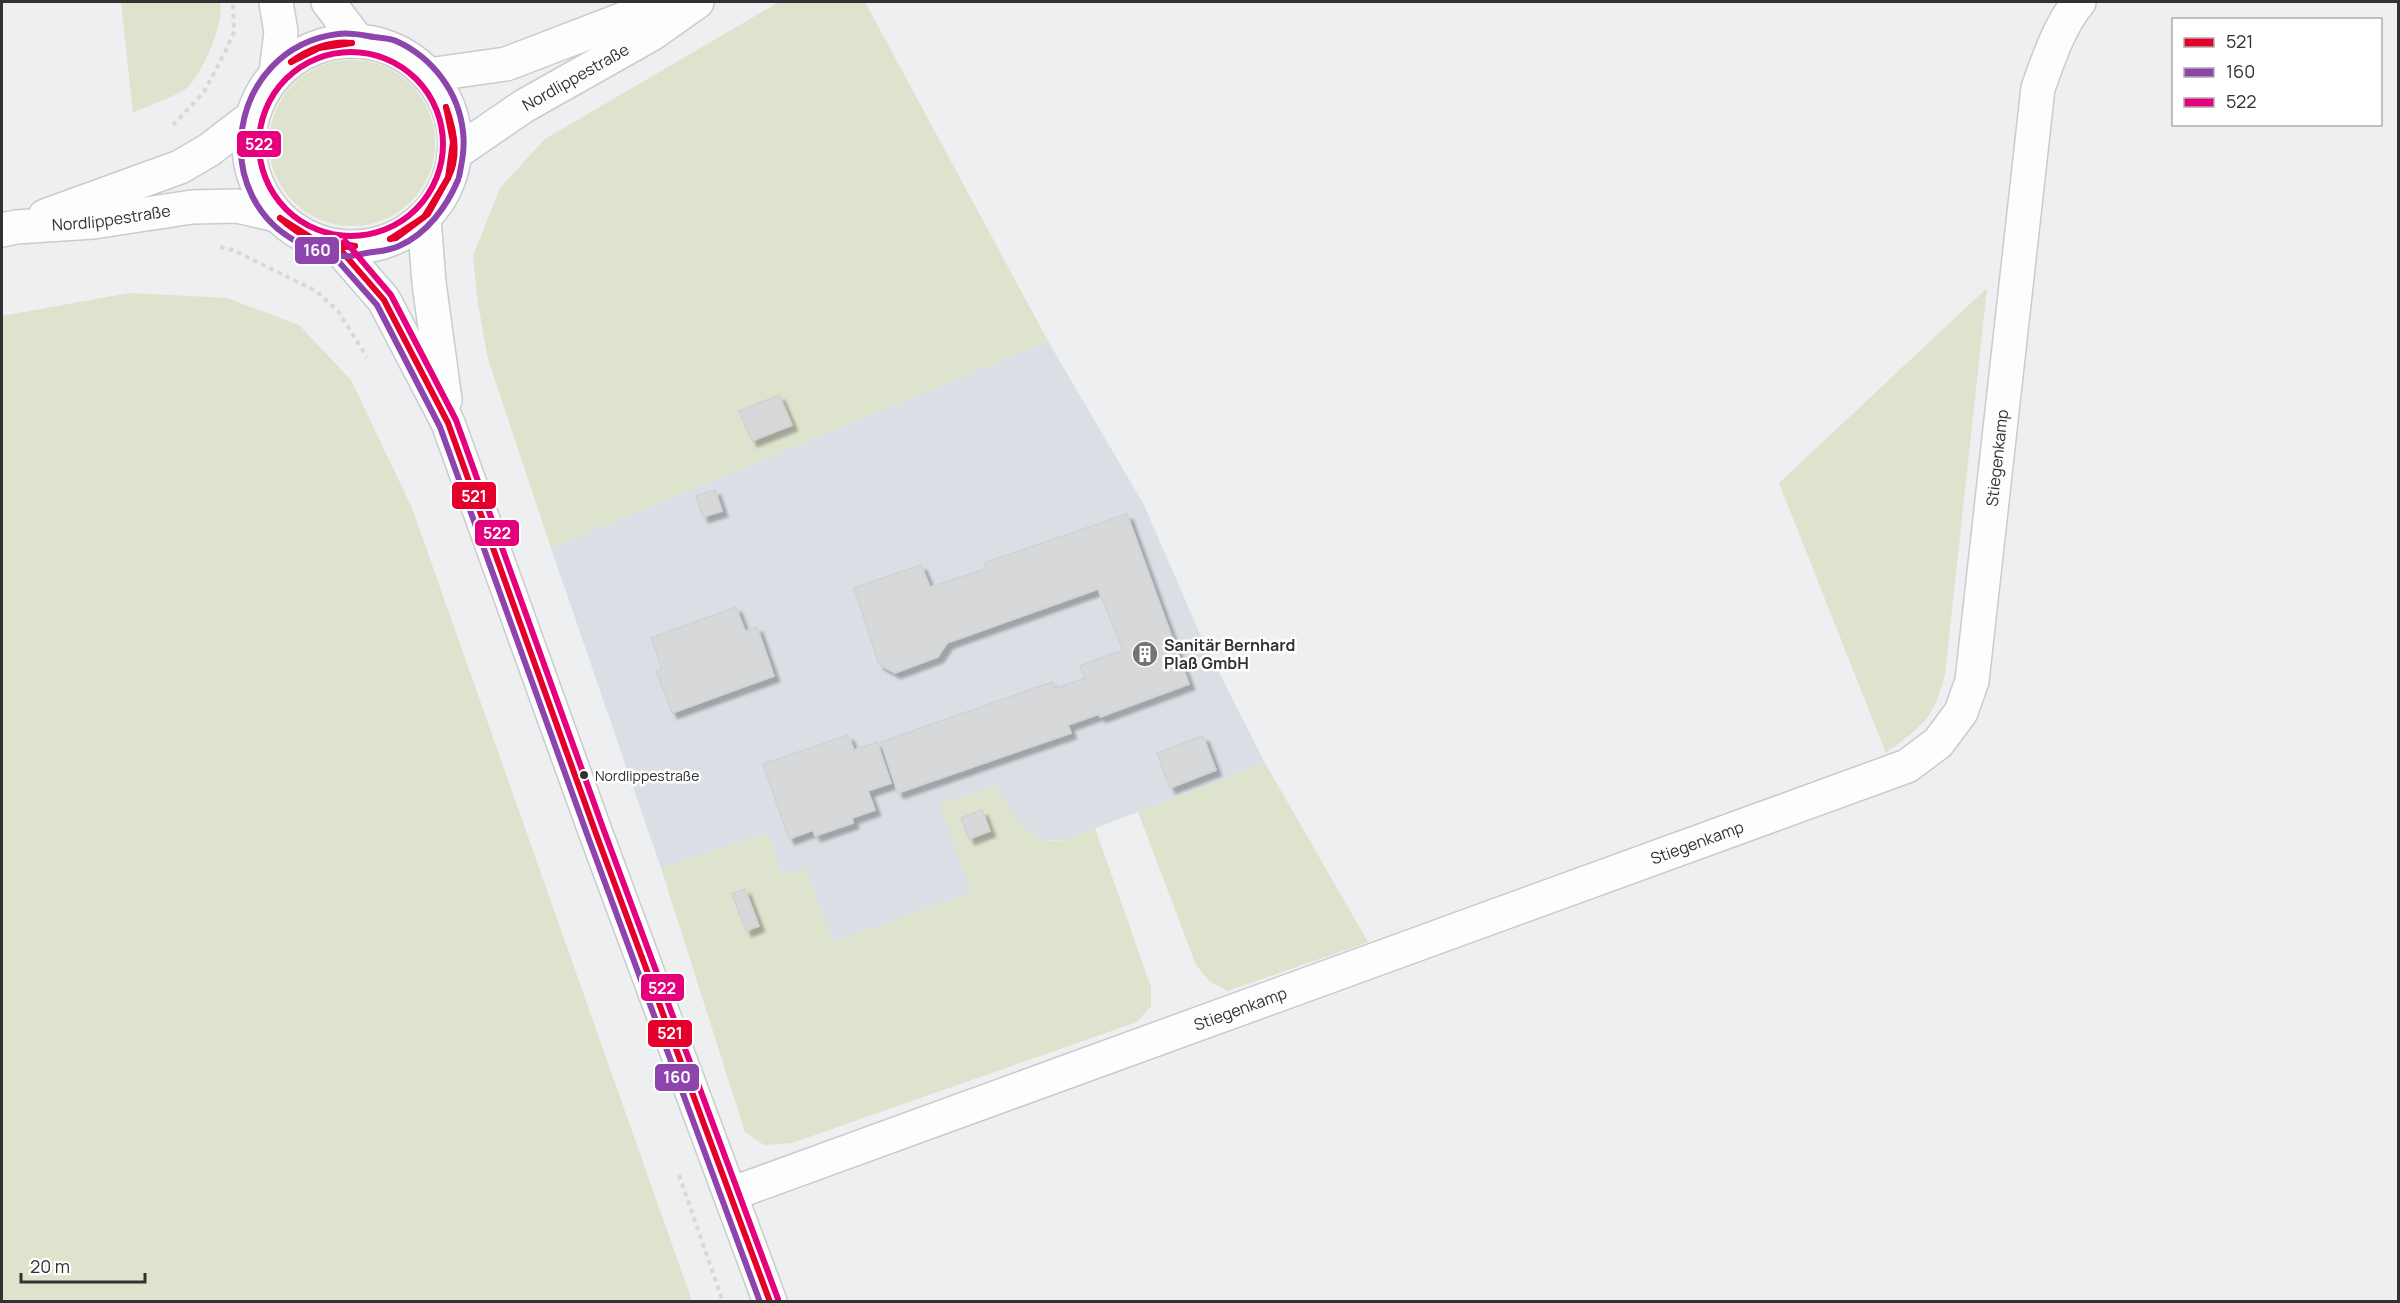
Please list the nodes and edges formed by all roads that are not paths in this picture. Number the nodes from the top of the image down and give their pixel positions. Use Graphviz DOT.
graph roads {
  1 [pos="276,2"];
  2 [pos="328,2"];
  3 [pos="668,2"];
  4 [pos="697,2"];
  5 [pos="2079,2"];
  6 [pos="358,42"];
  7 [pos="276,74"];
  8 [pos="428,75"];
  9 [pos="252,117"];
  10 [pos="454,154"];
  11 [pos="276,215"];
  12 [pos="424,218"];
  13 [pos="9,229"];
  14 [pos="338,247"];
  15 [pos="448,423"];
  16 [pos="731,1194"];
  17 [pos="770,1302"];
  1 -- 7 [label="main road"];
  2 -- 6 [label="main road"];
  3 -- 8 [label="main road, Nordlippestraße"];
  4 -- 10 [label="main road, Nordlippestraße"];
  5 -- 16 [label="main road, Stiegenkamp"];
  6 -- 7 [label="main road"];
  6 -- 8 [label="main road"];
  7 -- 9 [label="main road"];
  8 -- 10 [label="main road"];
  9 -- 11 [label="main road"];
  9 -- 13 [label="main road, Nordlippestraße"];
  10 -- 12 [label="main road"];
  11 -- 13 [label="main road, Nordlippestraße"];
  11 -- 14 [label="main road"];
  12 -- 14 [label="main road"];
  12 -- 15 [label="main road"];
  14 -- 15 [label="main road"];
  15 -- 16 [label="main road"];
  16 -- 17 [label="main road"];
}
